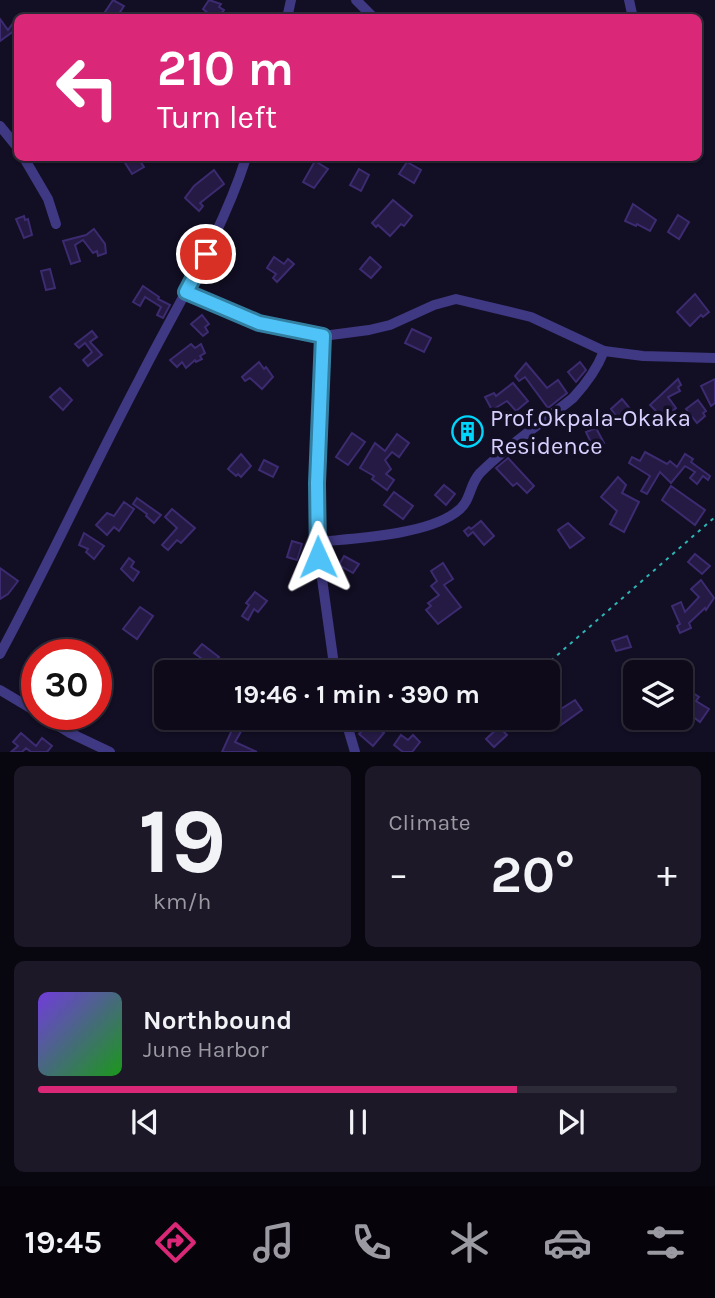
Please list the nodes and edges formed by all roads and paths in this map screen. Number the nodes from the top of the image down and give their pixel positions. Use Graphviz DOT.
graph roads {
  1 [pos="356,0"];
  2 [pos="370,14"];
  3 [pos="0,126"];
  4 [pos="14,143"];
  5 [pos="26,161"];
  6 [pos="245,161"];
  7 [pos="56,224"];
  8 [pos="186,292"];
  9 [pos="323,336"];
  10 [pos="604,351"];
  11 [pos="715,358"];
  12 [pos="715,517"];
  13 [pos="318,542"];
  14 [pos="0,654"];
  15 [pos="333,660"];
  16 [pos="552,660"];
  17 [pos="0,690"];
  18 [pos="21,703"];
  19 [pos="65,730"];
  20 [pos="349,730"];
  21 [pos="110,752"];
  22 [pos="355,752"];
  1 -- 2 [label="street"];
  3 -- 4 [label="street"];
  5 -- 7 [label="street"];
  6 -- 8 [label="street"];
  8 -- 9 [label="street"];
  8 -- 14 [label="street"];
  9 -- 10 [label="street"];
  9 -- 13 [label="street"];
  10 -- 11 [label="street"];
  10 -- 13 [label="street"];
  12 -- 16 [label="path"];
  13 -- 15 [label="street"];
  17 -- 18 [label="street"];
  19 -- 21 [label="street"];
  20 -- 22 [label="street"];
}
